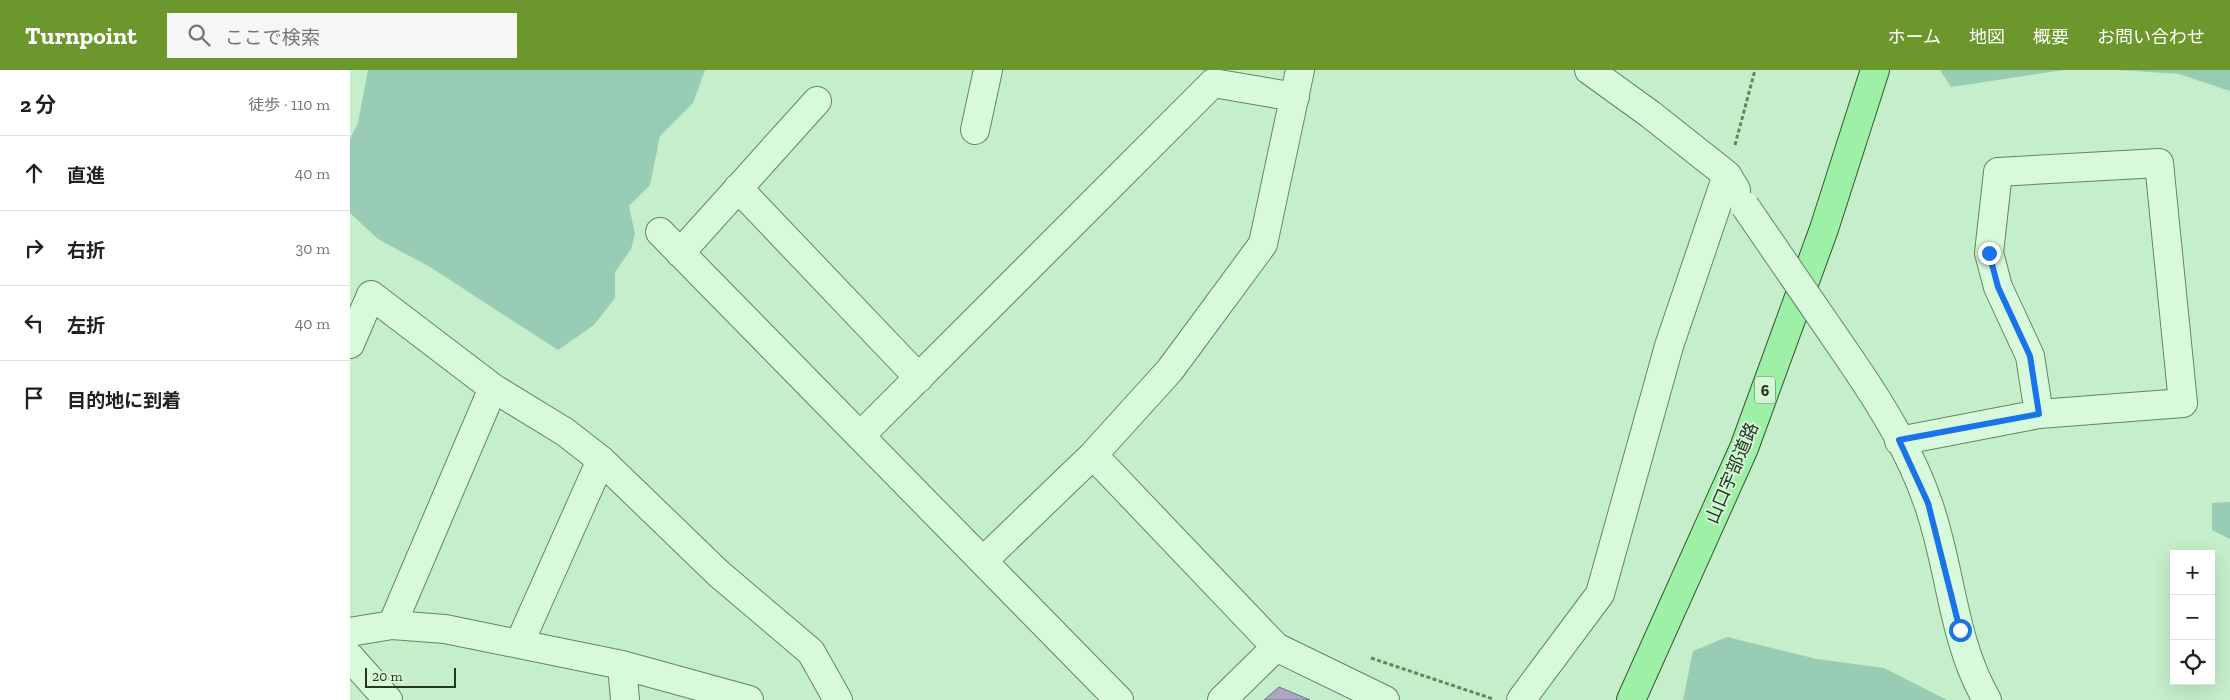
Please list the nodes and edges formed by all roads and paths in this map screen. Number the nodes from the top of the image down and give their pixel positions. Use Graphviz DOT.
graph roads {
  1 [pos="988,70"];
  2 [pos="1300,70"];
  3 [pos="1589,70"];
  4 [pos="1755,70"];
  5 [pos="1875,70"];
  6 [pos="1295,97"];
  7 [pos="816,101"];
  8 [pos="975,130"];
  9 [pos="1727,175"];
  10 [pos="738,188"];
  11 [pos="660,232"];
  12 [pos="680,253"];
  13 [pos="350,344"];
  14 [pos="919,378"];
  15 [pos="493,388"];
  16 [pos="2039,414"];
  17 [pos="860,436"];
  18 [pos="1899,440"];
  19 [pos="1093,455"];
  20 [pos="601,460"];
  21 [pos="984,560"];
  22 [pos="392,625"];
  23 [pos="350,632"];
  24 [pos="520,642"];
  25 [pos="1276,647"];
  26 [pos="350,657"];
  27 [pos="1368,657"];
  28 [pos="622,665"];
  29 [pos="388,700"];
  30 [pos="625,700"];
  31 [pos="749,700"];
  32 [pos="838,700"];
  33 [pos="1119,700"];
  34 [pos="1222,700"];
  35 [pos="1385,700"];
  36 [pos="1494,700"];
  37 [pos="1520,700"];
  38 [pos="1631,700"];
  39 [pos="1987,700"];
  1 -- 8 [label="street"];
  2 -- 6 [label="street"];
  3 -- 9 [label="street"];
  4 -- 9 [label="path"];
  5 -- 38 [label="main road, 山口宇部道路 / 6"];
  6 -- 14 [label="street"];
  6 -- 19 [label="street"];
  7 -- 10 [label="street"];
  9 -- 18 [label="street, bridge"];
  9 -- 37 [label="street"];
  10 -- 12 [label="street"];
  10 -- 14 [label="street"];
  11 -- 12 [label="street"];
  12 -- 17 [label="street"];
  13 -- 15 [label="street"];
  14 -- 17 [label="street"];
  15 -- 20 [label="street"];
  15 -- 22 [label="street"];
  16 -- 16 [label="street"];
  16 -- 18 [label="street"];
  17 -- 21 [label="street"];
  18 -- 39 [label="street"];
  19 -- 21 [label="street"];
  19 -- 25 [label="street"];
  20 -- 24 [label="street"];
  20 -- 32 [label="street"];
  21 -- 33 [label="street"];
  22 -- 23 [label="street"];
  22 -- 24 [label="street"];
  24 -- 28 [label="street"];
  25 -- 34 [label="street"];
  25 -- 35 [label="street"];
  26 -- 29 [label="street"];
  27 -- 36 [label="path"];
  28 -- 30 [label="street"];
  28 -- 31 [label="street"];
}
